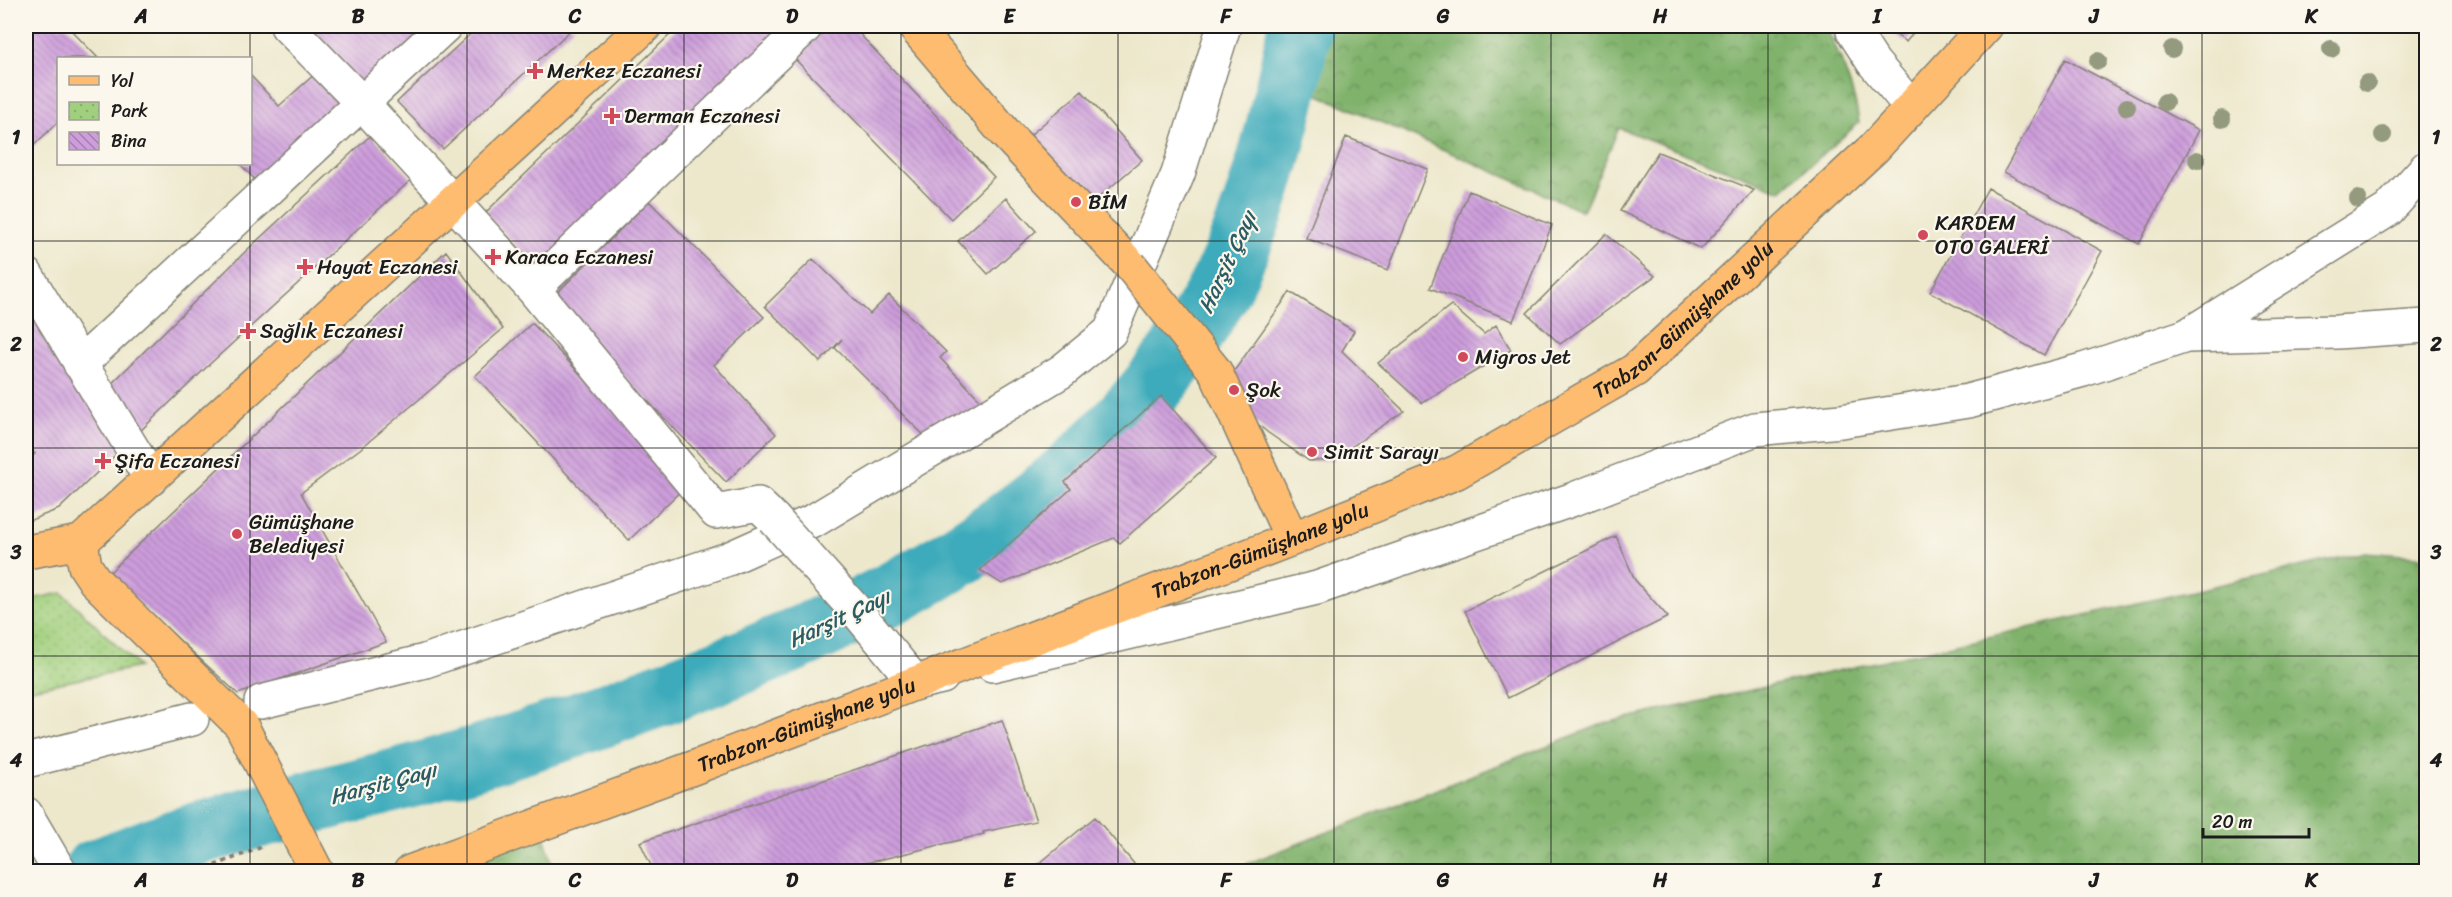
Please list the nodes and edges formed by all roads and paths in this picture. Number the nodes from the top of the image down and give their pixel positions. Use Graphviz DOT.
graph roads {
  1 [pos="287,26"];
  2 [pos="445,26"];
  3 [pos="645,26"];
  4 [pos="806,26"];
  5 [pos="914,26"];
  6 [pos="1224,26"];
  7 [pos="1852,26"];
  8 [pos="1986,26"];
  9 [pos="362,103"];
  10 [pos="1911,107"];
  11 [pos="2427,168"];
  12 [pos="451,201"];
  13 [pos="26,274"];
  14 [pos="533,289"];
  15 [pos="2427,326"];
  16 [pos="2186,336"];
  17 [pos="80,364"];
  18 [pos="151,479"];
  19 [pos="1292,540"];
  20 [pos="81,542"];
  21 [pos="26,552"];
  22 [pos="916,683"];
  23 [pos="251,714"];
  24 [pos="192,719"];
  25 [pos="26,761"];
  26 [pos="26,814"];
  27 [pos="295,833"];
  28 [pos="60,872"];
  29 [pos="198,872"];
  30 [pos="317,872"];
  31 [pos="410,872"];
  1 -- 9 [label="street"];
  2 -- 9 [label="street"];
  3 -- 12 [label="main road"];
  4 -- 14 [label="street"];
  5 -- 19 [label="main road, bridge"];
  6 -- 23 [label="street"];
  7 -- 10 [label="street"];
  8 -- 10 [label="main road, Trabzon-Gümüşhane yolu"];
  9 -- 12 [label="street"];
  9 -- 17 [label="street"];
  10 -- 19 [label="main road, Trabzon-Gümüşhane yolu"];
  11 -- 16 [label="street"];
  12 -- 14 [label="street"];
  12 -- 18 [label="main road"];
  13 -- 17 [label="street"];
  14 -- 22 [label="street, bridge"];
  15 -- 16 [label="street"];
  16 -- 22 [label="street"];
  17 -- 18 [label="street"];
  18 -- 20 [label="main road"];
  19 -- 22 [label="main road, Trabzon-Gümüşhane yolu"];
  20 -- 21 [label="main road"];
  20 -- 23 [label="main road"];
  22 -- 31 [label="main road, Trabzon-Gümüşhane yolu"];
  23 -- 27 [label="main road"];
  24 -- 25 [label="street"];
  26 -- 28 [label="street"];
  27 -- 29 [label="path"];
  27 -- 30 [label="main road"];
}
